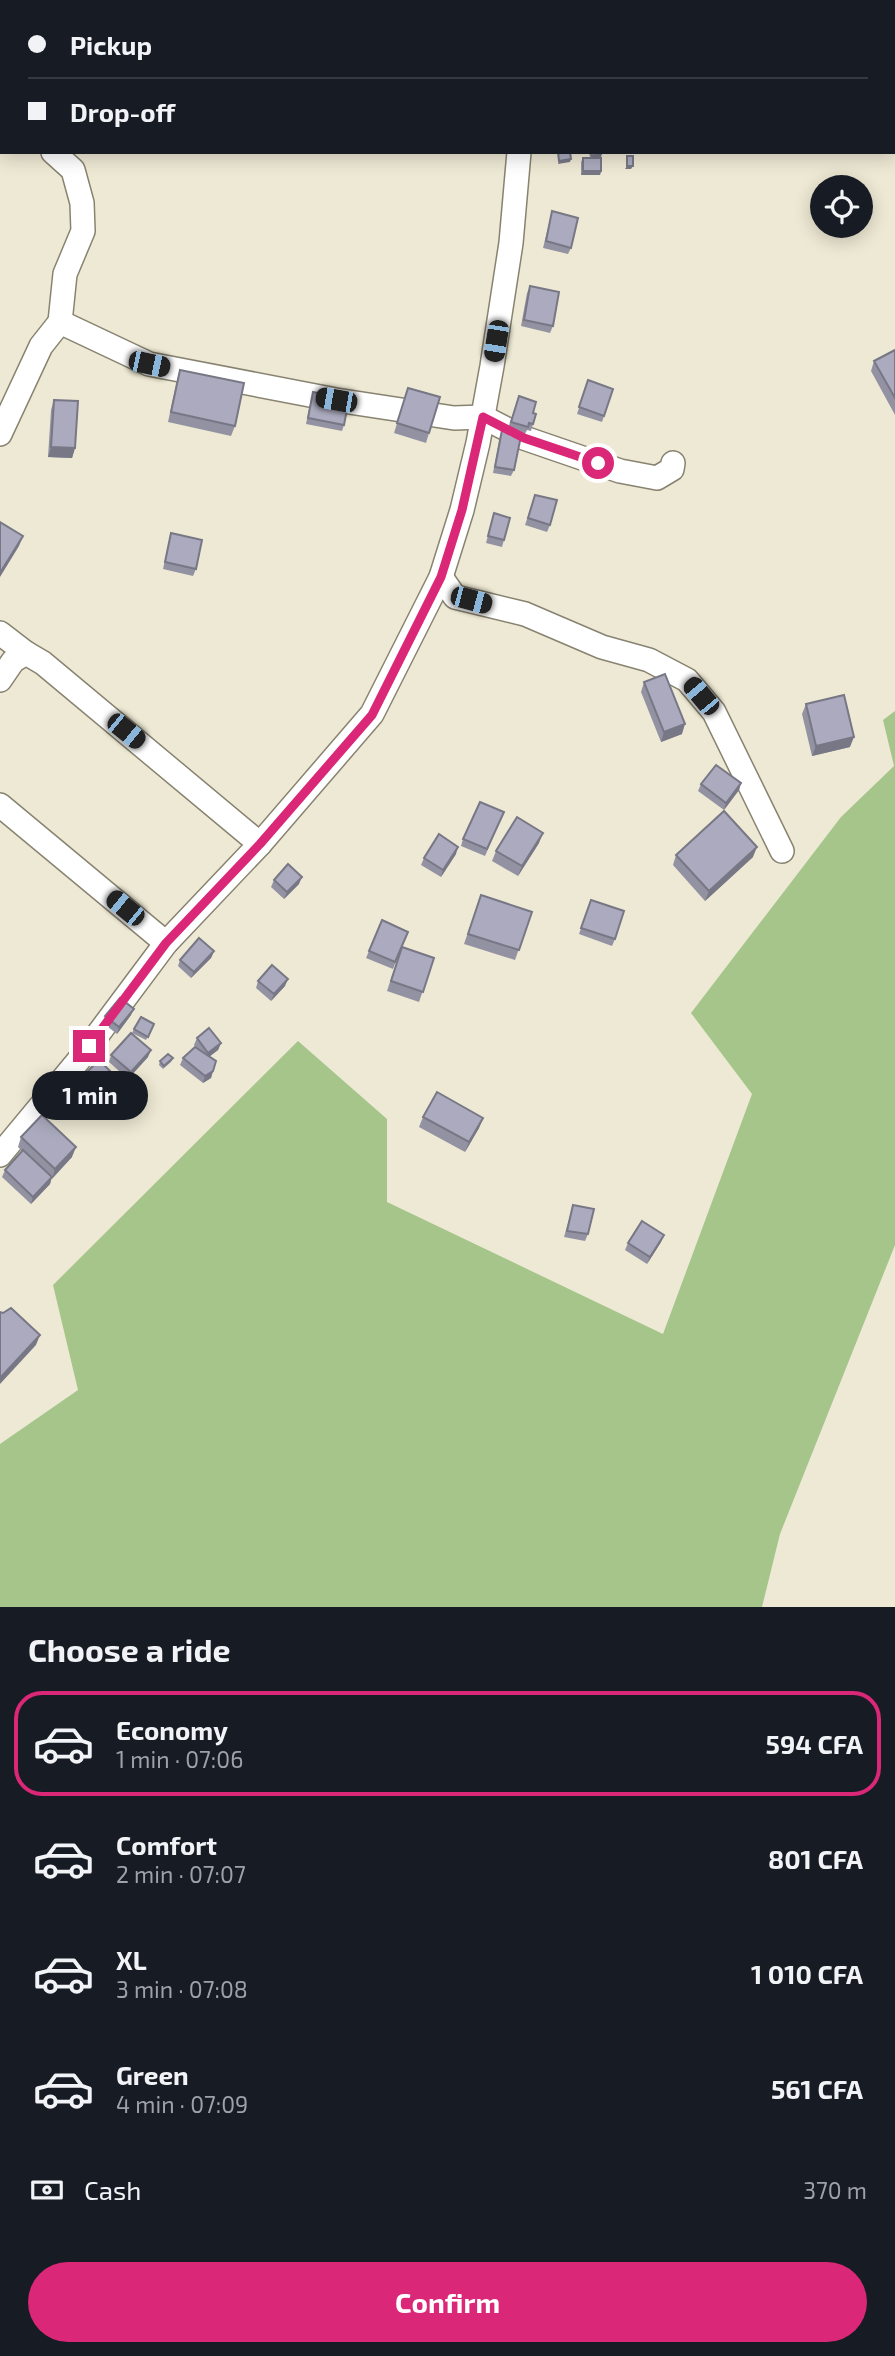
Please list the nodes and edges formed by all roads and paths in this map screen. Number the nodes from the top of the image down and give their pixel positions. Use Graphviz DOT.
graph roads {
  1 [pos="55,154"];
  2 [pos="519,154"];
  3 [pos="60,322"];
  4 [pos="483,417"];
  5 [pos="0,434"];
  6 [pos="673,463"];
  7 [pos="441,577"];
  8 [pos="0,633"];
  9 [pos="26,653"];
  10 [pos="0,680"];
  11 [pos="0,805"];
  12 [pos="260,844"];
  13 [pos="782,852"];
  14 [pos="166,943"];
  15 [pos="0,1153"];
  1 -- 3 [label="street"];
  2 -- 4 [label="street"];
  3 -- 4 [label="street"];
  3 -- 5 [label="street"];
  4 -- 6 [label="street"];
  4 -- 7 [label="street"];
  7 -- 12 [label="street"];
  7 -- 13 [label="street"];
  8 -- 9 [label="street"];
  9 -- 10 [label="street"];
  9 -- 12 [label="street"];
  11 -- 14 [label="street"];
  12 -- 14 [label="street"];
  14 -- 15 [label="street"];
}
